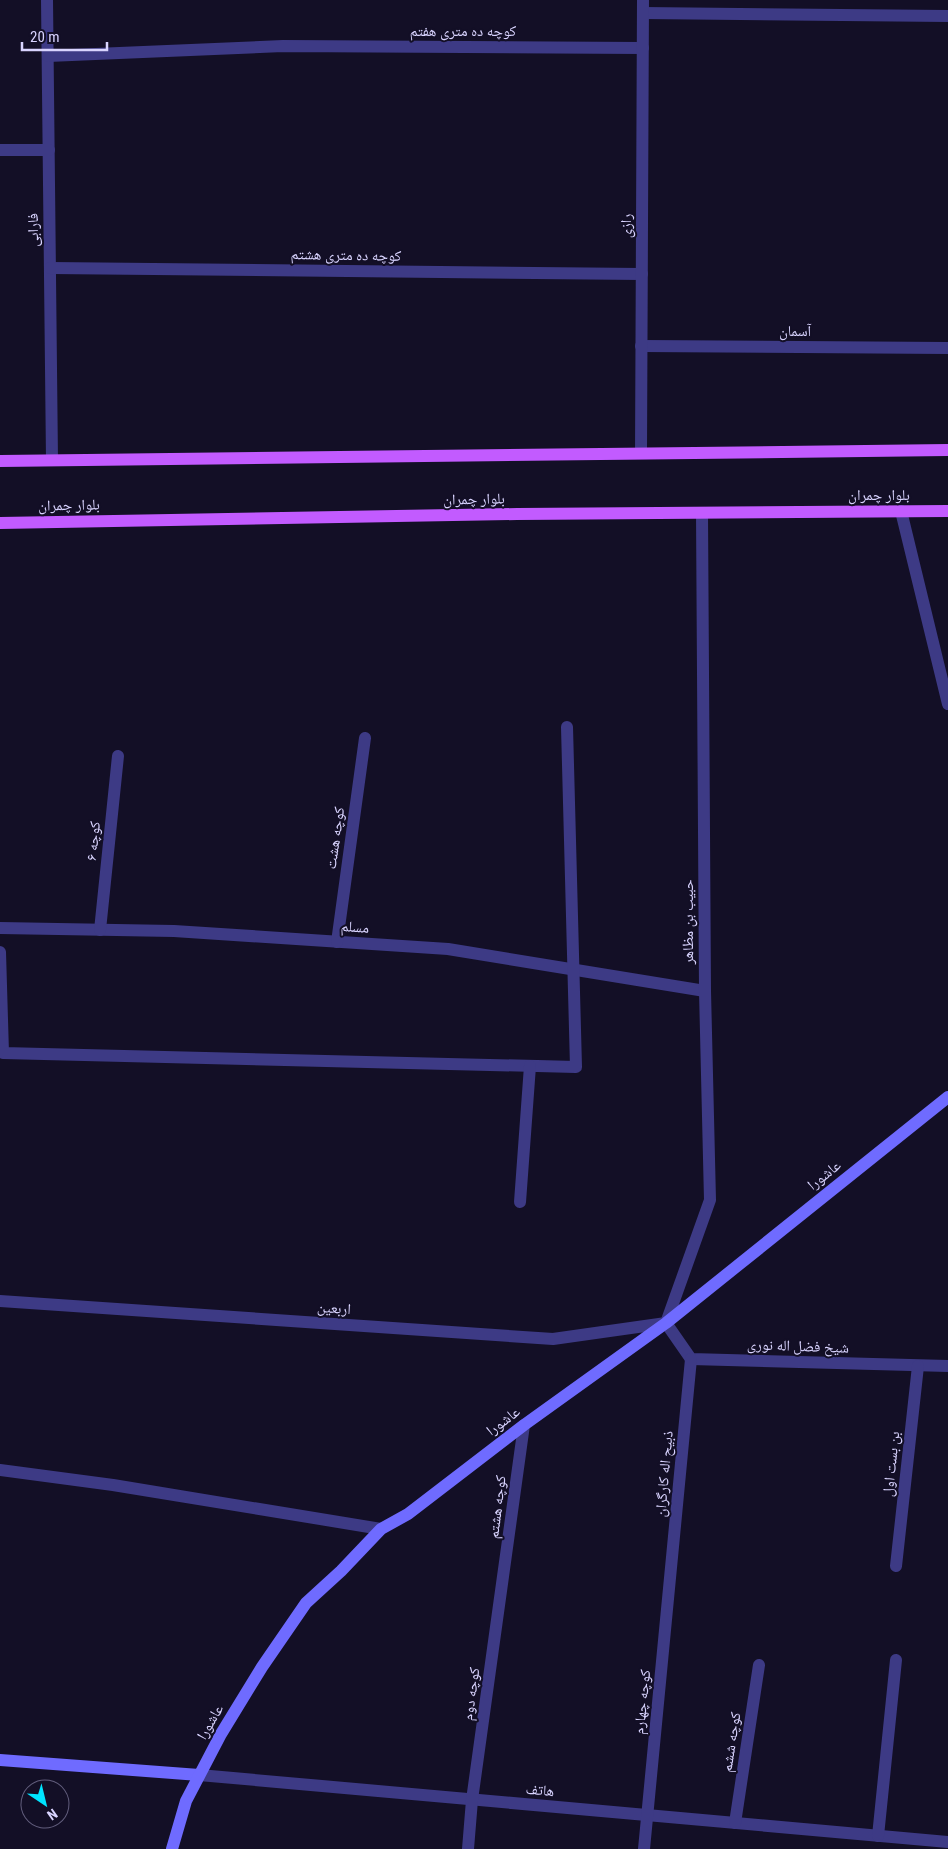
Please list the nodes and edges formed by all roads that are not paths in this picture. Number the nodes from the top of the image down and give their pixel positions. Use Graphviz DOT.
graph roads {
  1 [pos="47,0"];
  2 [pos="643,0"];
  3 [pos="643,14"];
  4 [pos="948,16"];
  5 [pos="643,48"];
  6 [pos="48,56"];
  7 [pos="0,150"];
  8 [pos="49,150"];
  9 [pos="50,268"];
  10 [pos="642,274"];
  11 [pos="642,346"];
  12 [pos="948,348"];
  13 [pos="948,450"];
  14 [pos="641,453"];
  15 [pos="52,460"];
  16 [pos="0,461"];
  17 [pos="901,511"];
  18 [pos="948,511"];
  19 [pos="702,513"];
  20 [pos="0,522"];
  21 [pos="948,704"];
  22 [pos="567,727"];
  23 [pos="366,738"];
  24 [pos="118,756"];
  25 [pos="0,928"];
  26 [pos="100,930"];
  27 [pos="336,942"];
  28 [pos="0,952"];
  29 [pos="574,970"];
  30 [pos="705,991"];
  31 [pos="530,1066"];
  32 [pos="948,1097"];
  33 [pos="520,1202"];
  34 [pos="0,1301"];
  35 [pos="666,1323"];
  36 [pos="691,1359"];
  37 [pos="918,1366"];
  38 [pos="948,1366"];
  39 [pos="524,1425"];
  40 [pos="0,1470"];
  41 [pos="381,1529"];
  42 [pos="896,1566"];
  43 [pos="669,1591"];
  44 [pos="502,1593"];
  45 [pos="896,1660"];
  46 [pos="759,1665"];
  47 [pos="0,1760"];
  48 [pos="199,1775"];
  49 [pos="472,1800"];
  50 [pos="647,1816"];
  51 [pos="735,1823"];
  52 [pos="878,1836"];
  53 [pos="948,1842"];
  54 [pos="172,1849"];
  55 [pos="468,1849"];
  56 [pos="644,1849"];
  1 -- 6 [label="street, فارابی"];
  2 -- 3 [label="street, رازی"];
  3 -- 4 [label="street"];
  3 -- 5 [label="street, رازی"];
  5 -- 6 [label="street, کوچه ده متری هفتم"];
  5 -- 10 [label="street, رازی"];
  6 -- 8 [label="street, فارابی"];
  7 -- 8 [label="street"];
  8 -- 9 [label="street, فارابی"];
  9 -- 10 [label="street, کوچه ده متری هشتم"];
  9 -- 15 [label="street, فارابی"];
  10 -- 11 [label="street, رازی"];
  11 -- 12 [label="street, آسمان"];
  11 -- 14 [label="street, رازی"];
  13 -- 14 [label="main road"];
  14 -- 15 [label="main road"];
  15 -- 16 [label="main road"];
  17 -- 18 [label="main road, بلوار چمران"];
  17 -- 19 [label="main road, بلوار چمران"];
  17 -- 21 [label="street"];
  19 -- 20 [label="main road, بلوار چمران"];
  19 -- 30 [label="street, حبیب بن مظاهر"];
  22 -- 29 [label="street"];
  23 -- 27 [label="street, کوچه هشت"];
  24 -- 26 [label="street, کوچه ۶"];
  25 -- 26 [label="street, مسلم"];
  26 -- 27 [label="street, مسلم"];
  27 -- 29 [label="street, مسلم"];
  28 -- 31 [label="street"];
  29 -- 30 [label="street, مسلم"];
  29 -- 31 [label="street"];
  30 -- 35 [label="street, حبیب بن مظاهر"];
  31 -- 33 [label="street"];
  32 -- 35 [label="street, عاشورا"];
  34 -- 35 [label="street, اربعین"];
  35 -- 36 [label="street"];
  35 -- 39 [label="street, عاشورا"];
  36 -- 37 [label="street, شیخ فضل اله نوری"];
  36 -- 43 [label="street, ذبیح اله کارگران"];
  37 -- 38 [label="street, شیخ فضل اله نوری"];
  37 -- 42 [label="street, بن بست اول"];
  39 -- 41 [label="street, عاشورا"];
  39 -- 44 [label="street, کوچه هشتم"];
  40 -- 41 [label="street"];
  41 -- 48 [label="street, عاشورا"];
  43 -- 50 [label="street, کوچه چهارم"];
  44 -- 49 [label="street, کوچه دوم"];
  45 -- 52 [label="street"];
  46 -- 51 [label="street, کوچه ششم"];
  47 -- 48 [label="street"];
  48 -- 49 [label="street, هاتف"];
  48 -- 54 [label="street, عاشورا"];
  49 -- 50 [label="street, هاتف"];
  49 -- 55 [label="street, کوچه دوم"];
  50 -- 51 [label="street, هاتف"];
  50 -- 56 [label="street, کوچه چهارم"];
  51 -- 52 [label="street, هاتف"];
  52 -- 53 [label="street, هاتف"];
}
